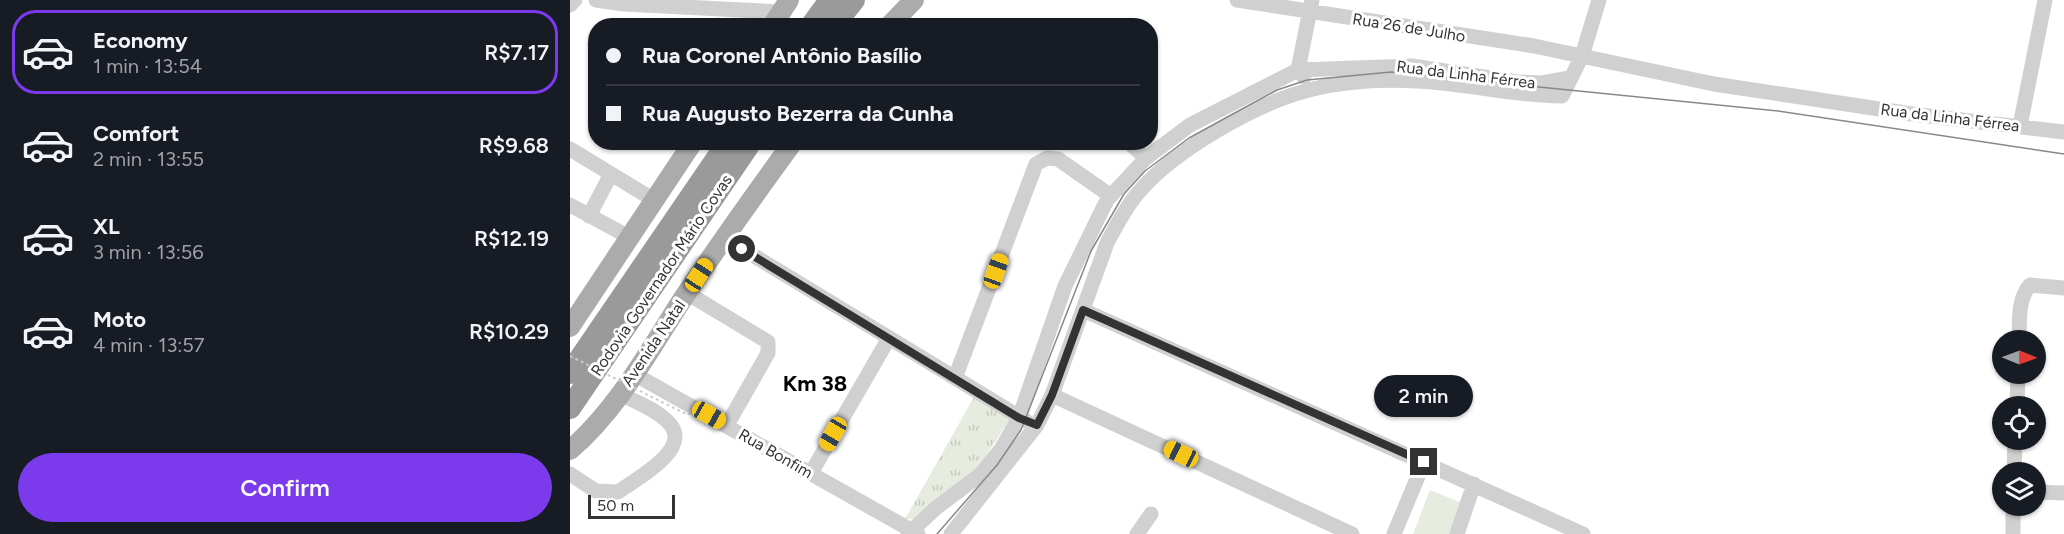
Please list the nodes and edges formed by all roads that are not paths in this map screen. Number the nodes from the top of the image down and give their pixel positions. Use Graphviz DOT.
graph roads {
  1 [pos="575,0"];
  2 [pos="596,0"];
  3 [pos="830,0"];
  4 [pos="854,0"];
  5 [pos="914,0"];
  6 [pos="1237,0"];
  7 [pos="1599,0"];
  8 [pos="2045,0"];
  9 [pos="570,4"];
  10 [pos="1311,6"];
  11 [pos="781,13"];
  12 [pos="817,18"];
  13 [pos="839,18"];
  14 [pos="897,18"];
  15 [pos="1582,56"];
  16 [pos="1298,70"];
  17 [pos="1570,78"];
  18 [pos="1310,89"];
  19 [pos="2020,126"];
  20 [pos="2064,132"];
  21 [pos="570,148"];
  22 [pos="1158,149"];
  23 [pos="688,150"];
  24 [pos="723,150"];
  25 [pos="746,150"];
  26 [pos="787,150"];
  27 [pos="1137,150"];
  28 [pos="1157,150"];
  29 [pos="1146,158"];
  30 [pos="611,174"];
  31 [pos="1109,198"];
  32 [pos="654,200"];
  33 [pos="570,205"];
  34 [pos="589,216"];
  35 [pos="723,237"];
  36 [pos="631,238"];
  37 [pos="2064,288"];
  38 [pos="687,293"];
  39 [pos="1083,310"];
  40 [pos="570,326"];
  41 [pos="2020,330"];
  42 [pos="889,338"];
  43 [pos="570,372"];
  44 [pos="634,374"];
  45 [pos="955,378"];
  46 [pos="619,393"];
  47 [pos="1052,395"];
  48 [pos="570,408"];
  49 [pos="1019,418"];
  50 [pos="727,425"];
  51 [pos="1037,425"];
  52 [pos="570,450"];
  53 [pos="1424,462"];
  54 [pos="811,473"];
  55 [pos="570,474"];
  56 [pos="1474,484"];
  57 [pos="2046,492"];
  58 [pos="2064,493"];
  59 [pos="1151,514"];
  60 [pos="2013,516"];
  61 [pos="912,533"];
  62 [pos="951,534"];
  63 [pos="1137,534"];
  64 [pos="1352,534"];
  65 [pos="1394,534"];
  66 [pos="1457,534"];
  67 [pos="1583,534"];
  68 [pos="2013,534"];
  1 -- 9 [label="street"];
  2 -- 11 [label="street"];
  3 -- 12 [label="highway"];
  4 -- 13 [label="highway"];
  5 -- 14 [label="main road"];
  6 -- 10 [label="street, Rua 26 de Julho"];
  7 -- 15 [label="street"];
  8 -- 19 [label="street"];
  10 -- 15 [label="street, Rua 26 de Julho"];
  10 -- 16 [label="street"];
  15 -- 17 [label="street"];
  15 -- 19 [label="street, Rua da Linha Férrea"];
  16 -- 17 [label="street, Rua da Linha Férrea"];
  16 -- 18 [label="street"];
  16 -- 22 [label="street, Rua da Linha Férrea"];
  17 -- 18 [label="street"];
  18 -- 39 [label="street"];
  19 -- 20 [label="street, Rua da Linha Férrea"];
  21 -- 30 [label="street"];
  23 -- 32 [label="main road"];
  24 -- 43 [label="highway, Rodovia Governador Mário Covas"];
  25 -- 48 [label="highway, Rodovia Governador Mário Covas"];
  26 -- 35 [label="main road, Avenida Natal"];
  27 -- 29 [label="street"];
  28 -- 29 [label="street, Rua da Linha Férrea"];
  29 -- 31 [label="street, Rua da Linha Férrea"];
  30 -- 32 [label="street"];
  30 -- 34 [label="street"];
  31 -- 45 [label="street"];
  31 -- 49 [label="street, Rua da Linha Férrea"];
  32 -- 36 [label="main road"];
  33 -- 34 [label="street"];
  34 -- 36 [label="street"];
  35 -- 38 [label="main road, Avenida Natal"];
  35 -- 42 [label="street"];
  36 -- 40 [label="main road"];
  37 -- 41 [label="street"];
  38 -- 44 [label="main road, Avenida Natal"];
  38 -- 50 [label="street"];
  39 -- 47 [label="street"];
  39 -- 53 [label="street"];
  42 -- 45 [label="street"];
  42 -- 54 [label="street"];
  44 -- 46 [label="main road, Avenida Natal"];
  44 -- 50 [label="street, Rua Bonfim"];
  45 -- 49 [label="street"];
  46 -- 52 [label="main road, Avenida Natal"];
  46 -- 55 [label="street"];
  47 -- 51 [label="street"];
  47 -- 64 [label="street"];
  49 -- 51 [label="street"];
  49 -- 61 [label="street, Rua da Linha Férrea"];
  50 -- 54 [label="street, Rua Bonfim"];
  51 -- 62 [label="street"];
  53 -- 56 [label="street"];
  53 -- 65 [label="street"];
  54 -- 61 [label="street, Rua Bonfim"];
  56 -- 66 [label="street"];
  56 -- 67 [label="street"];
  57 -- 58 [label="street"];
  59 -- 63 [label="street"];
  60 -- 68 [label="street"];
}
